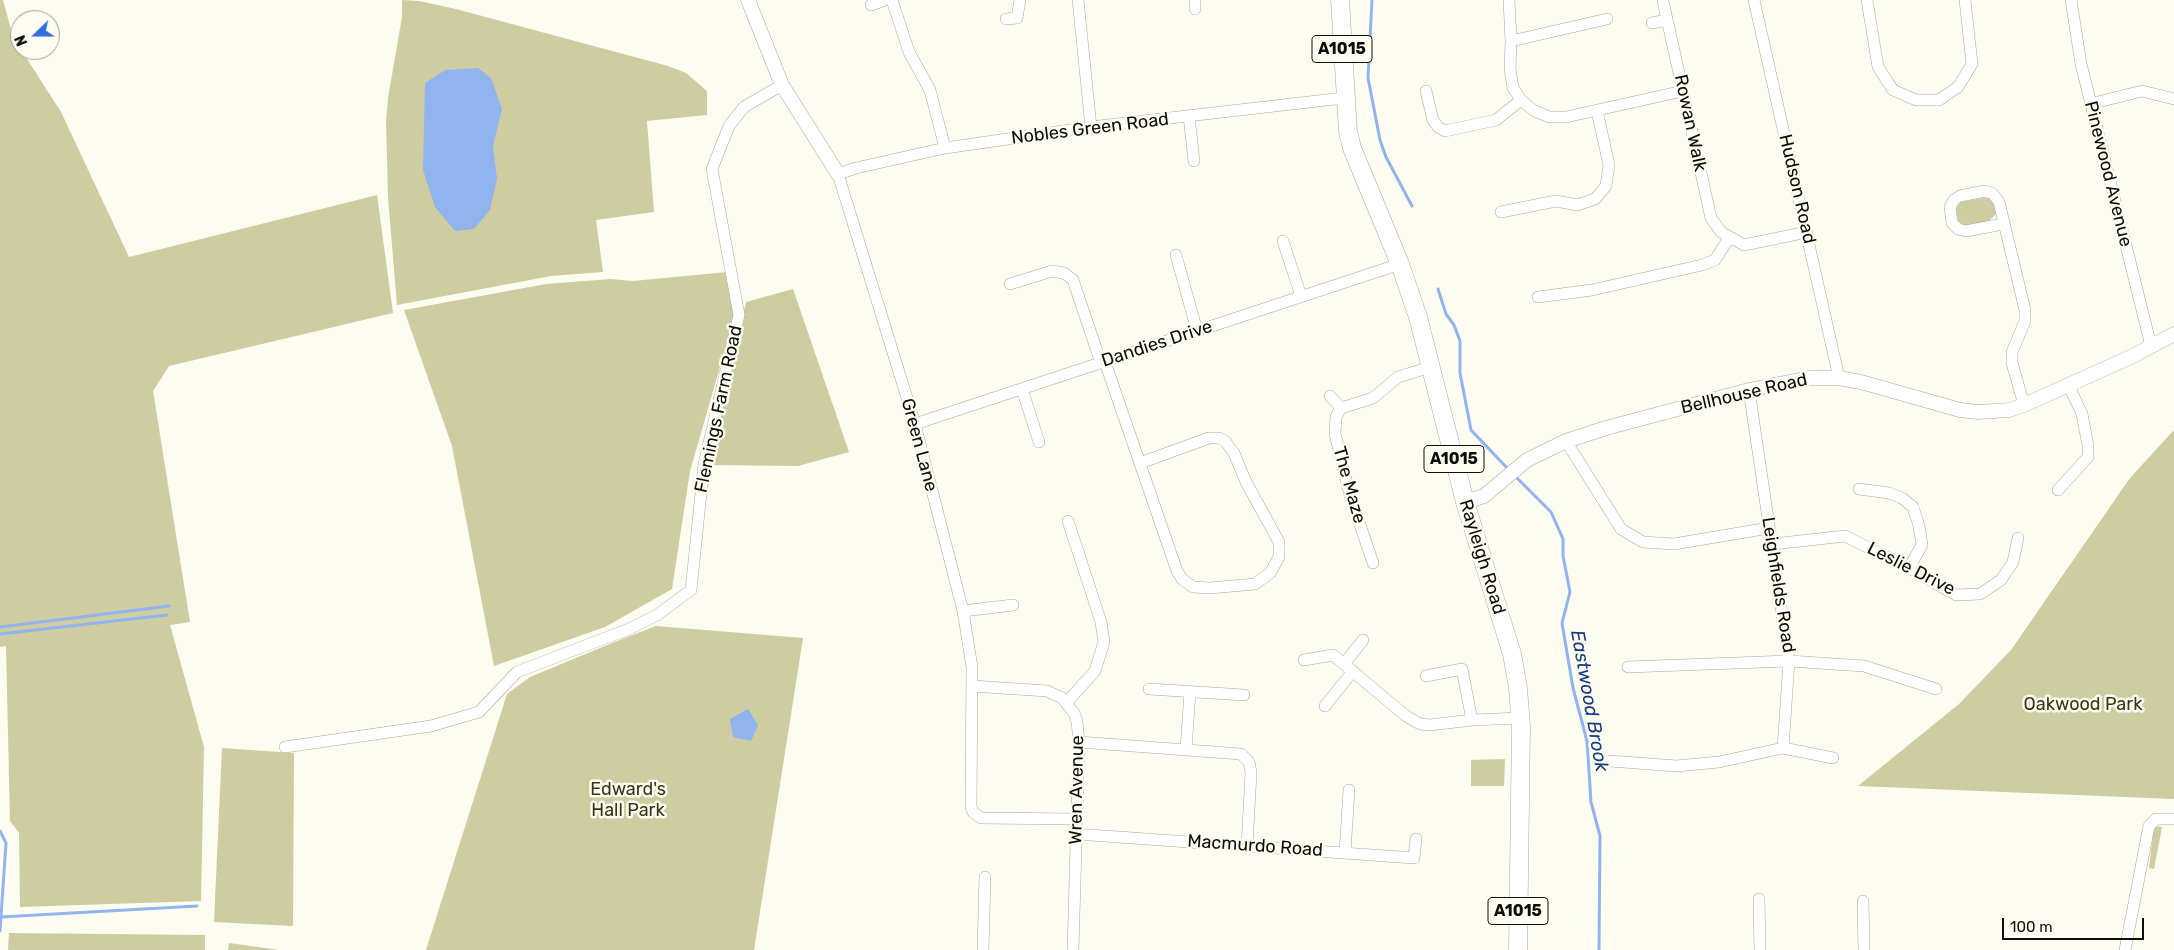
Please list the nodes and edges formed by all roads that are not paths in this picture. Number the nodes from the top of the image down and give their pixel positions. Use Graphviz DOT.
graph roads {
  1 [pos="748,0"];
  2 [pos="885,0"];
  3 [pos="892,0"];
  4 [pos="1020,0"];
  5 [pos="1078,0"];
  6 [pos="1340,0"];
  7 [pos="1509,0"];
  8 [pos="1754,0"];
  9 [pos="1867,0"];
  10 [pos="1965,0"];
  11 [pos="2071,0"];
  12 [pos="1663,1"];
  13 [pos="871,5"];
  14 [pos="1006,19"];
  15 [pos="1607,19"];
  16 [pos="1667,20"];
  17 [pos="1652,23"];
  18 [pos="1511,42"];
  19 [pos="782,84"];
  20 [pos="1426,91"];
  21 [pos="1683,91"];
  22 [pos="1344,98"];
  23 [pos="2174,99"];
  24 [pos="1521,100"];
  25 [pos="2090,104"];
  26 [pos="1597,111"];
  27 [pos="1189,116"];
  28 [pos="1091,127"];
  29 [pos="945,148"];
  30 [pos="1194,161"];
  31 [pos="838,174"];
  32 [pos="1501,212"];
  33 [pos="2003,224"];
  34 [pos="1807,232"];
  35 [pos="1729,238"];
  36 [pos="1283,241"];
  37 [pos="1176,255"];
  38 [pos="1400,264"];
  39 [pos="1010,284"];
  40 [pos="1301,296"];
  41 [pos="1538,297"];
  42 [pos="1197,331"];
  43 [pos="2174,334"];
  44 [pos="2151,346"];
  45 [pos="1103,362"];
  46 [pos="1431,367"];
  47 [pos="1839,378"];
  48 [pos="2068,384"];
  49 [pos="1022,389"];
  50 [pos="1748,390"];
  51 [pos="1330,396"];
  52 [pos="2024,405"];
  53 [pos="1341,408"];
  54 [pos="915,424"];
  55 [pos="1566,441"];
  56 [pos="1039,442"];
  57 [pos="1140,463"];
  58 [pos="1859,490"];
  59 [pos="2058,490"];
  60 [pos="1465,502"];
  61 [pos="1068,521"];
  62 [pos="1769,528"];
  63 [pos="2018,538"];
  64 [pos="1773,544"];
  65 [pos="1373,563"];
  66 [pos="1908,568"];
  67 [pos="1013,605"];
  68 [pos="963,611"];
  69 [pos="1363,640"];
  70 [pos="1304,660"];
  71 [pos="1789,661"];
  72 [pos="1628,667"];
  73 [pos="1348,668"];
  74 [pos="1426,676"];
  75 [pos="972,686"];
  76 [pos="1149,689"];
  77 [pos="1936,689"];
  78 [pos="1190,692"];
  79 [pos="1244,696"];
  80 [pos="1067,702"];
  81 [pos="1325,706"];
  82 [pos="1520,718"];
  83 [pos="1472,720"];
  84 [pos="1079,742"];
  85 [pos="285,747"];
  86 [pos="1783,748"];
  87 [pos="1186,749"];
  88 [pos="1833,758"];
  89 [pos="1610,761"];
  90 [pos="1349,790"];
  91 [pos="1077,818"];
  92 [pos="2174,819"];
  93 [pos="1076,834"];
  94 [pos="1416,838"];
  95 [pos="1247,846"];
  96 [pos="1345,852"];
  97 [pos="985,877"];
  98 [pos="1760,899"];
  99 [pos="1863,901"];
  100 [pos="983,950"];
  101 [pos="1073,950"];
  102 [pos="1518,950"];
  103 [pos="1760,950"];
  104 [pos="1864,950"];
  105 [pos="2125,950"];
  1 -- 19 [label="street, Green Lane"];
  2 -- 13 [label="street"];
  3 -- 29 [label="street"];
  4 -- 14 [label="street"];
  5 -- 28 [label="street"];
  6 -- 22 [label="main road, Rayleigh Road / A1015"];
  7 -- 18 [label="street"];
  8 -- 34 [label="street, Hudson Road"];
  9 -- 10 [label="street"];
  11 -- 25 [label="street, Pinewood Avenue"];
  12 -- 16 [label="street, Rowan Walk"];
  15 -- 18 [label="street"];
  16 -- 17 [label="street"];
  16 -- 21 [label="street, Rowan Walk"];
  18 -- 24 [label="street"];
  19 -- 31 [label="street, Green Lane"];
  19 -- 85 [label="street, Flemings Farm Road"];
  20 -- 24 [label="street"];
  21 -- 26 [label="street"];
  21 -- 35 [label="street, Rowan Walk"];
  22 -- 27 [label="street, Nobles Green Road"];
  22 -- 38 [label="main road, Rayleigh Road / A1015"];
  23 -- 25 [label="street"];
  24 -- 26 [label="street"];
  25 -- 44 [label="street, Pinewood Avenue"];
  26 -- 32 [label="street"];
  27 -- 28 [label="street, Nobles Green Road"];
  27 -- 30 [label="street"];
  28 -- 29 [label="street, Nobles Green Road"];
  29 -- 31 [label="street, Nobles Green Road"];
  31 -- 54 [label="street, Green Lane"];
  33 -- 33 [label="street"];
  33 -- 52 [label="street"];
  34 -- 35 [label="street"];
  34 -- 47 [label="street, Hudson Road"];
  35 -- 41 [label="street"];
  36 -- 40 [label="street"];
  37 -- 42 [label="street"];
  38 -- 40 [label="street, Dandies Drive"];
  38 -- 46 [label="main road, Rayleigh Road / A1015"];
  39 -- 45 [label="street"];
  40 -- 42 [label="street, Dandies Drive"];
  42 -- 45 [label="street, Dandies Drive"];
  43 -- 44 [label="street, Bellhouse Road"];
  44 -- 48 [label="street, Bellhouse Road"];
  45 -- 49 [label="street, Dandies Drive"];
  45 -- 57 [label="street"];
  46 -- 53 [label="street"];
  46 -- 60 [label="main road, Rayleigh Road / A1015"];
  47 -- 50 [label="street, Bellhouse Road"];
  47 -- 52 [label="street, Bellhouse Road"];
  48 -- 52 [label="street, Bellhouse Road"];
  48 -- 59 [label="street"];
  49 -- 54 [label="street, Dandies Drive"];
  49 -- 56 [label="street"];
  50 -- 55 [label="street, Bellhouse Road"];
  50 -- 62 [label="street, Leighfields Road"];
  51 -- 53 [label="street"];
  53 -- 65 [label="street, The Maze"];
  54 -- 68 [label="street, Green Lane"];
  55 -- 60 [label="street, Bellhouse Road"];
  55 -- 62 [label="street"];
  57 -- 57 [label="street"];
  58 -- 66 [label="street"];
  60 -- 82 [label="main road, Rayleigh Road / A1015"];
  61 -- 80 [label="street"];
  62 -- 64 [label="street, Leighfields Road"];
  63 -- 66 [label="street, Leslie Drive"];
  64 -- 66 [label="street, Leslie Drive"];
  64 -- 71 [label="street, Leighfields Road"];
  67 -- 68 [label="street"];
  68 -- 75 [label="street, Green Lane"];
  69 -- 73 [label="street"];
  70 -- 73 [label="street"];
  71 -- 72 [label="street"];
  71 -- 77 [label="street, Leighfields Road"];
  71 -- 86 [label="street"];
  73 -- 81 [label="street"];
  73 -- 83 [label="street"];
  74 -- 83 [label="street"];
  75 -- 80 [label="street"];
  75 -- 91 [label="street, Green Lane"];
  76 -- 78 [label="street"];
  78 -- 79 [label="street"];
  78 -- 87 [label="street"];
  80 -- 84 [label="street, Wren Avenue"];
  82 -- 83 [label="street"];
  82 -- 102 [label="main road, Rayleigh Road / A1015"];
  84 -- 87 [label="street"];
  84 -- 91 [label="street, Wren Avenue"];
  86 -- 88 [label="street"];
  86 -- 89 [label="street"];
  87 -- 95 [label="street"];
  90 -- 96 [label="street"];
  91 -- 93 [label="street, Wren Avenue"];
  92 -- 105 [label="street"];
  93 -- 95 [label="street, Macmurdo Road"];
  93 -- 101 [label="street, Wren Avenue"];
  94 -- 96 [label="street, Macmurdo Road"];
  95 -- 96 [label="street, Macmurdo Road"];
  97 -- 100 [label="street"];
  98 -- 103 [label="street"];
  99 -- 104 [label="street"];
}
